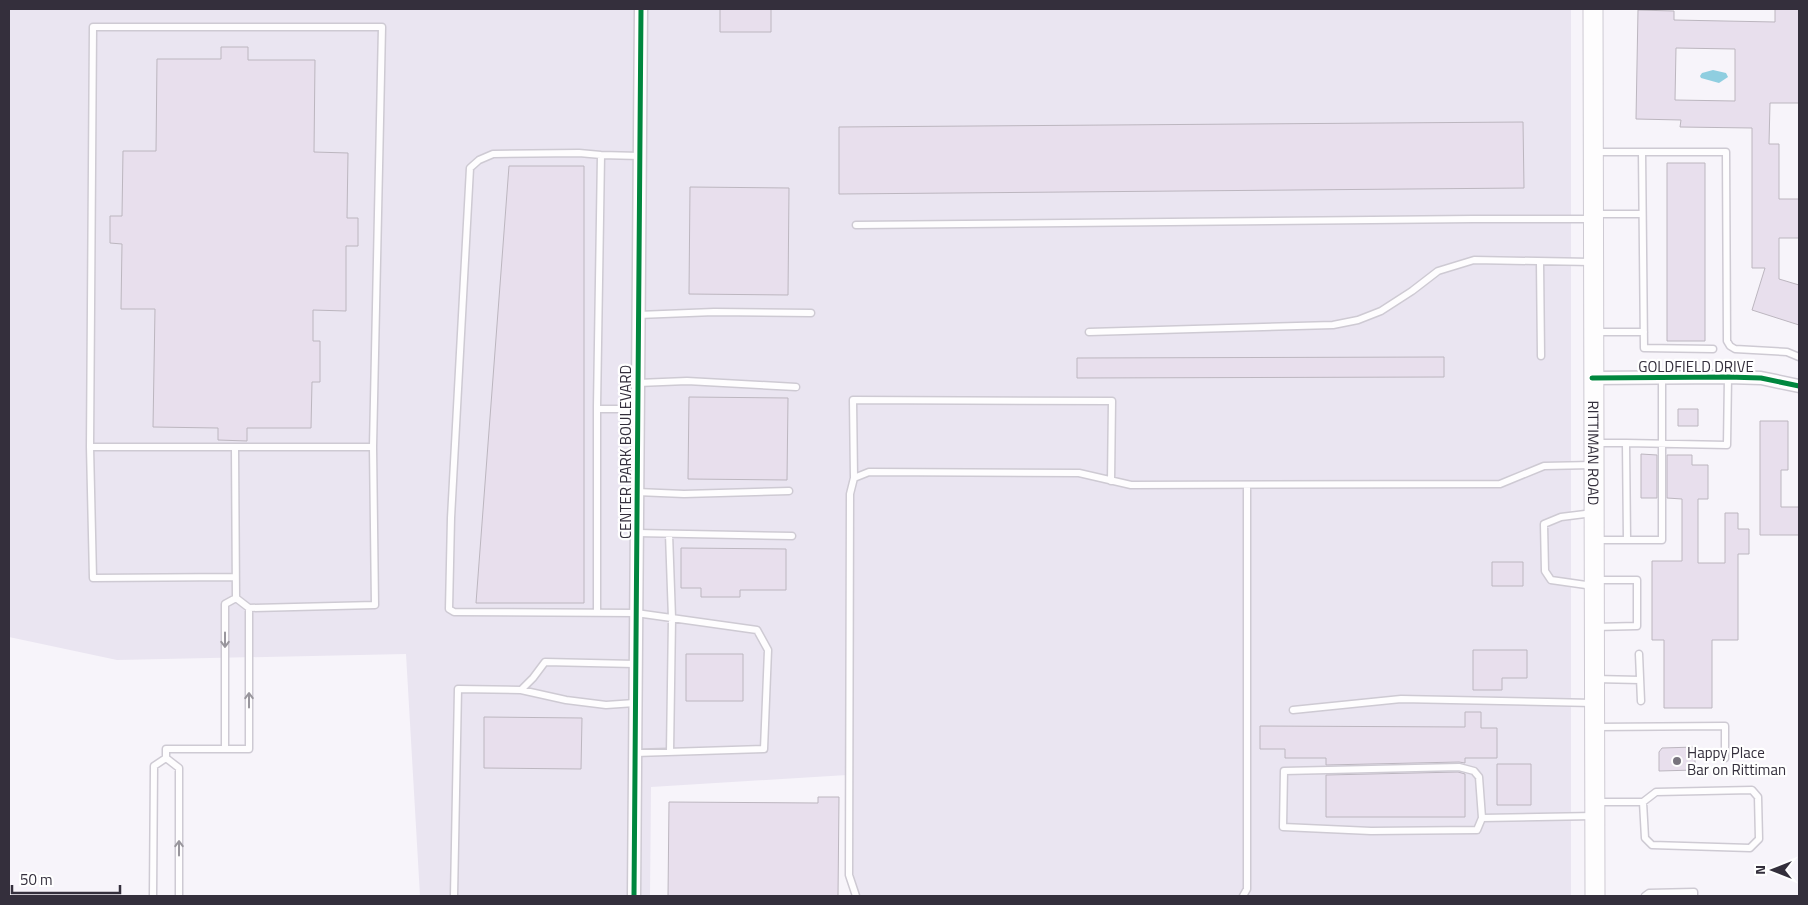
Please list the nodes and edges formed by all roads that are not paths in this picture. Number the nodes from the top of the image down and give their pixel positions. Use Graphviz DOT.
graph roads {
  1 [pos="641,9"];
  2 [pos="1593,9"];
  3 [pos="1592,152"];
  4 [pos="1642,152"];
  5 [pos="600,155"];
  6 [pos="640,156"];
  7 [pos="1642,214"];
  8 [pos="1593,217"];
  9 [pos="856,225"];
  10 [pos="1540,262"];
  11 [pos="1593,262"];
  12 [pos="811,313"];
  13 [pos="638,315"];
  14 [pos="1089,332"];
  15 [pos="1593,332"];
  16 [pos="1644,332"];
  17 [pos="1714,349"];
  18 [pos="1541,356"];
  19 [pos="1799,357"];
  20 [pos="1728,377"];
  21 [pos="1592,378"];
  22 [pos="1662,378"];
  23 [pos="638,383"];
  24 [pos="796,386"];
  25 [pos="1799,386"];
  26 [pos="597,409"];
  27 [pos="638,410"];
  28 [pos="1593,443"];
  29 [pos="1626,443"];
  30 [pos="1662,444"];
  31 [pos="90,447"];
  32 [pos="374,447"];
  33 [pos="234,448"];
  34 [pos="1593,465"];
  35 [pos="854,478"];
  36 [pos="1111,480"];
  37 [pos="1247,485"];
  38 [pos="789,491"];
  39 [pos="637,492"];
  40 [pos="1593,513"];
  41 [pos="636,533"];
  42 [pos="668,534"];
  43 [pos="792,536"];
  44 [pos="1594,540"];
  45 [pos="1627,540"];
  46 [pos="235,577"];
  47 [pos="1594,583"];
  48 [pos="236,598"];
  49 [pos="249,608"];
  50 [pos="597,613"];
  51 [pos="636,613"];
  52 [pos="672,618"];
  53 [pos="1594,627"];
  54 [pos="1639,654"];
  55 [pos="635,664"];
  56 [pos="1594,679"];
  57 [pos="1640,680"];
  58 [pos="521,690"];
  59 [pos="1641,701"];
  60 [pos="635,703"];
  61 [pos="1594,703"];
  62 [pos="1293,710"];
  63 [pos="1594,727"];
  64 [pos="226,748"];
  65 [pos="670,752"];
  66 [pos="635,754"];
  67 [pos="166,758"];
  68 [pos="1725,758"];
  69 [pos="1643,802"];
  70 [pos="1595,809"];
  71 [pos="1482,818"];
  72 [pos="153,896"];
  73 [pos="179,896"];
  74 [pos="454,896"];
  75 [pos="634,896"];
  76 [pos="856,896"];
  77 [pos="1243,896"];
  78 [pos="1595,896"];
  79 [pos="1645,896"];
  80 [pos="1694,896"];
  1 -- 6 [label="street, CENTER PARK BOULEVARD"];
  2 -- 3 [label="main road, RITTIMAN ROAD"];
  3 -- 4 [label="lane"];
  3 -- 8 [label="main road, RITTIMAN ROAD"];
  4 -- 7 [label="lane"];
  4 -- 19 [label="lane"];
  5 -- 6 [label="lane"];
  5 -- 26 [label="lane"];
  5 -- 50 [label="lane"];
  6 -- 13 [label="street, CENTER PARK BOULEVARD"];
  7 -- 8 [label="lane"];
  7 -- 16 [label="lane"];
  8 -- 9 [label="lane"];
  8 -- 11 [label="main road, RITTIMAN ROAD"];
  10 -- 11 [label="lane"];
  10 -- 14 [label="lane"];
  10 -- 18 [label="lane"];
  11 -- 15 [label="main road, RITTIMAN ROAD"];
  12 -- 13 [label="lane"];
  13 -- 23 [label="street, CENTER PARK BOULEVARD"];
  15 -- 16 [label="lane"];
  15 -- 21 [label="main road, RITTIMAN ROAD"];
  16 -- 17 [label="lane"];
  20 -- 22 [label="street, GOLDFIELD DRIVE"];
  20 -- 25 [label="street, GOLDFIELD DRIVE"];
  20 -- 30 [label="lane"];
  21 -- 22 [label="street, GOLDFIELD DRIVE"];
  21 -- 28 [label="main road, RITTIMAN ROAD"];
  22 -- 30 [label="lane"];
  23 -- 24 [label="lane"];
  23 -- 27 [label="street, CENTER PARK BOULEVARD"];
  26 -- 27 [label="lane"];
  26 -- 50 [label="lane"];
  27 -- 39 [label="street, CENTER PARK BOULEVARD"];
  28 -- 29 [label="lane"];
  28 -- 34 [label="main road, RITTIMAN ROAD"];
  29 -- 30 [label="lane"];
  29 -- 45 [label="lane"];
  30 -- 45 [label="lane"];
  31 -- 32 [label="lane"];
  31 -- 33 [label="lane"];
  31 -- 46 [label="lane"];
  32 -- 33 [label="lane"];
  32 -- 49 [label="lane"];
  33 -- 46 [label="lane"];
  34 -- 37 [label="lane"];
  34 -- 40 [label="main road, RITTIMAN ROAD"];
  35 -- 36 [label="lane"];
  35 -- 36 [label="lane"];
  35 -- 76 [label="lane"];
  36 -- 37 [label="lane"];
  37 -- 77 [label="lane"];
  38 -- 39 [label="lane"];
  39 -- 41 [label="street, CENTER PARK BOULEVARD"];
  40 -- 44 [label="main road, RITTIMAN ROAD"];
  40 -- 47 [label="lane"];
  41 -- 42 [label="lane"];
  41 -- 51 [label="street, CENTER PARK BOULEVARD"];
  42 -- 43 [label="lane"];
  42 -- 52 [label="lane"];
  44 -- 45 [label="lane"];
  44 -- 47 [label="main road, RITTIMAN ROAD"];
  46 -- 48 [label="lane"];
  47 -- 53 [label="main road, RITTIMAN ROAD"];
  47 -- 53 [label="lane"];
  48 -- 49 [label="lane"];
  48 -- 64 [label="lane, one-way"];
  64 -- 49 [label="lane, one-way"];
  50 -- 51 [label="lane"];
  51 -- 52 [label="lane"];
  51 -- 55 [label="street, CENTER PARK BOULEVARD"];
  52 -- 65 [label="lane"];
  52 -- 65 [label="lane"];
  53 -- 56 [label="main road, RITTIMAN ROAD"];
  54 -- 57 [label="lane"];
  55 -- 58 [label="lane"];
  55 -- 60 [label="street, CENTER PARK BOULEVARD"];
  56 -- 57 [label="lane"];
  56 -- 61 [label="main road, RITTIMAN ROAD"];
  57 -- 59 [label="lane"];
  58 -- 60 [label="lane"];
  58 -- 74 [label="lane"];
  60 -- 66 [label="street, CENTER PARK BOULEVARD"];
  61 -- 62 [label="lane"];
  61 -- 63 [label="main road, RITTIMAN ROAD"];
  63 -- 68 [label="lane"];
  63 -- 70 [label="main road, RITTIMAN ROAD"];
  64 -- 67 [label="lane"];
  65 -- 66 [label="lane"];
  66 -- 75 [label="street, CENTER PARK BOULEVARD"];
  67 -- 72 [label="lane"];
  73 -- 67 [label="lane, one-way"];
  69 -- 69 [label="lane"];
  69 -- 70 [label="lane"];
  70 -- 71 [label="lane"];
  70 -- 78 [label="main road, RITTIMAN ROAD"];
  71 -- 71 [label="lane"];
  79 -- 80 [label="lane"];
}
